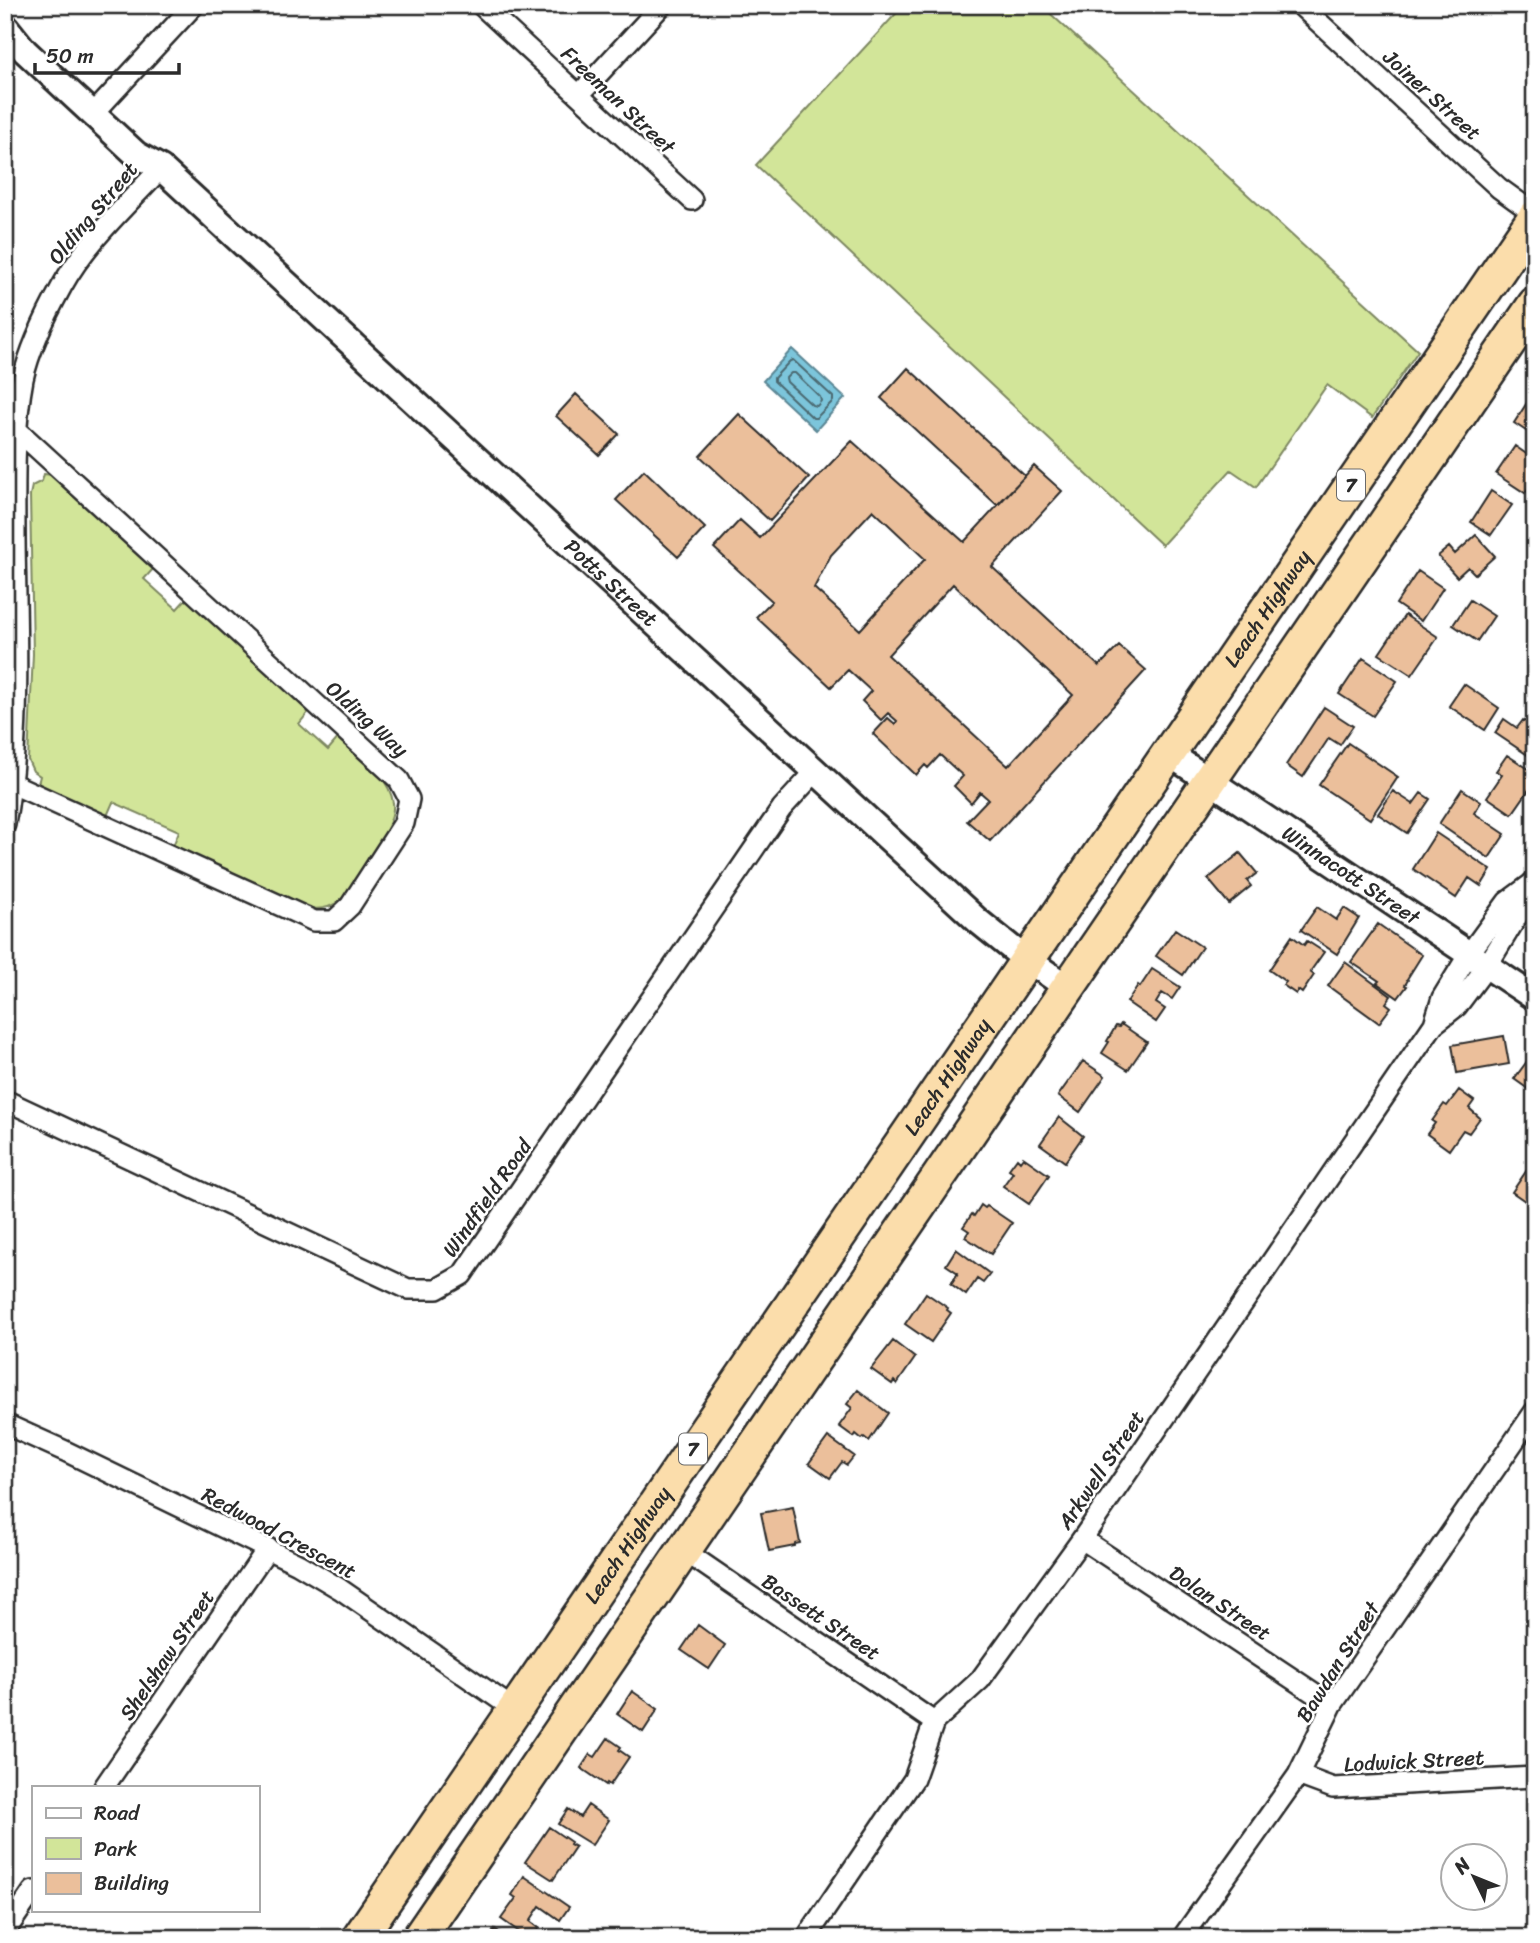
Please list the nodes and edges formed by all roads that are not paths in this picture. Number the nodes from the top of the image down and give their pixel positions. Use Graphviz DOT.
graph roads {
  1 [pos="194,5"];
  2 [pos="481,5"];
  3 [pos="662,5"];
  4 [pos="1300,5"];
  5 [pos="5,24"];
  6 [pos="579,95"];
  7 [pos="97,109"];
  8 [pos="160,168"];
  9 [pos="692,200"];
  10 [pos="1535,215"];
  11 [pos="1535,304"];
  12 [pos="15,428"];
  13 [pos="1168,753"];
  14 [pos="816,771"];
  15 [pos="1210,782"];
  16 [pos="13,784"];
  17 [pos="5,824"];
  18 [pos="1532,882"];
  19 [pos="1026,959"];
  20 [pos="1478,960"];
  21 [pos="1068,988"];
  22 [pos="1535,998"];
  23 [pos="5,1100"];
  24 [pos="1535,1411"];
  25 [pos="5,1424"];
  26 [pos="1082,1539"];
  27 [pos="268,1548"];
  28 [pos="683,1550"];
  29 [pos="1332,1705"];
  30 [pos="515,1710"];
  31 [pos="934,1722"];
  32 [pos="1298,1774"];
  33 [pos="1535,1777"];
  34 [pos="105,1786"];
  35 [pos="32,1892"];
  36 [pos="5,1932"];
  37 [pos="359,1938"];
  38 [pos="419,1938"];
  39 [pos="806,1938"];
  40 [pos="1182,1938"];
  1 -- 7 [label="street"];
  2 -- 6 [label="street, Freeman Street"];
  3 -- 6 [label="street"];
  4 -- 10 [label="street, Joiner Street"];
  5 -- 7 [label="street, Potts Street"];
  6 -- 9 [label="street, Freeman Street"];
  7 -- 8 [label="street, Potts Street"];
  8 -- 12 [label="street, Olding Street"];
  8 -- 14 [label="street, Potts Street"];
  10 -- 13 [label="highway, Leach Highway / 7"];
  11 -- 15 [label="highway, 7"];
  12 -- 16 [label="street, Olding Street"];
  12 -- 16 [label="street, Olding Way"];
  13 -- 15 [label="street, Winnacott Street"];
  13 -- 19 [label="highway, Leach Highway / 7"];
  14 -- 19 [label="street, Potts Street"];
  14 -- 23 [label="street, Windfield Road"];
  15 -- 20 [label="street, Winnacott Street"];
  15 -- 21 [label="highway, 7"];
  16 -- 17 [label="street, Olding Street"];
  18 -- 20 [label="street, Arkwell Street"];
  19 -- 21 [label="street, Potts Street"];
  19 -- 30 [label="highway, Leach Highway / 7"];
  20 -- 22 [label="street, Winnacott Street"];
  20 -- 26 [label="street, Arkwell Street"];
  21 -- 28 [label="highway, 7"];
  24 -- 29 [label="street, Bawdan Street"];
  25 -- 27 [label="street, Redwood Crescent"];
  26 -- 29 [label="street, Dolan Street"];
  26 -- 31 [label="street, Arkwell Street"];
  27 -- 30 [label="street, Redwood Crescent"];
  27 -- 34 [label="street, Shelshaw Street"];
  28 -- 31 [label="street, Bassett Street"];
  28 -- 38 [label="highway, 7"];
  29 -- 32 [label="street, Bawdan Street"];
  30 -- 37 [label="highway, Leach Highway / 7"];
  31 -- 39 [label="street, Arkwell Street"];
  32 -- 33 [label="street, Lodwick Street"];
  32 -- 40 [label="street, Bawdan Street"];
  35 -- 36 [label="street"];
}
